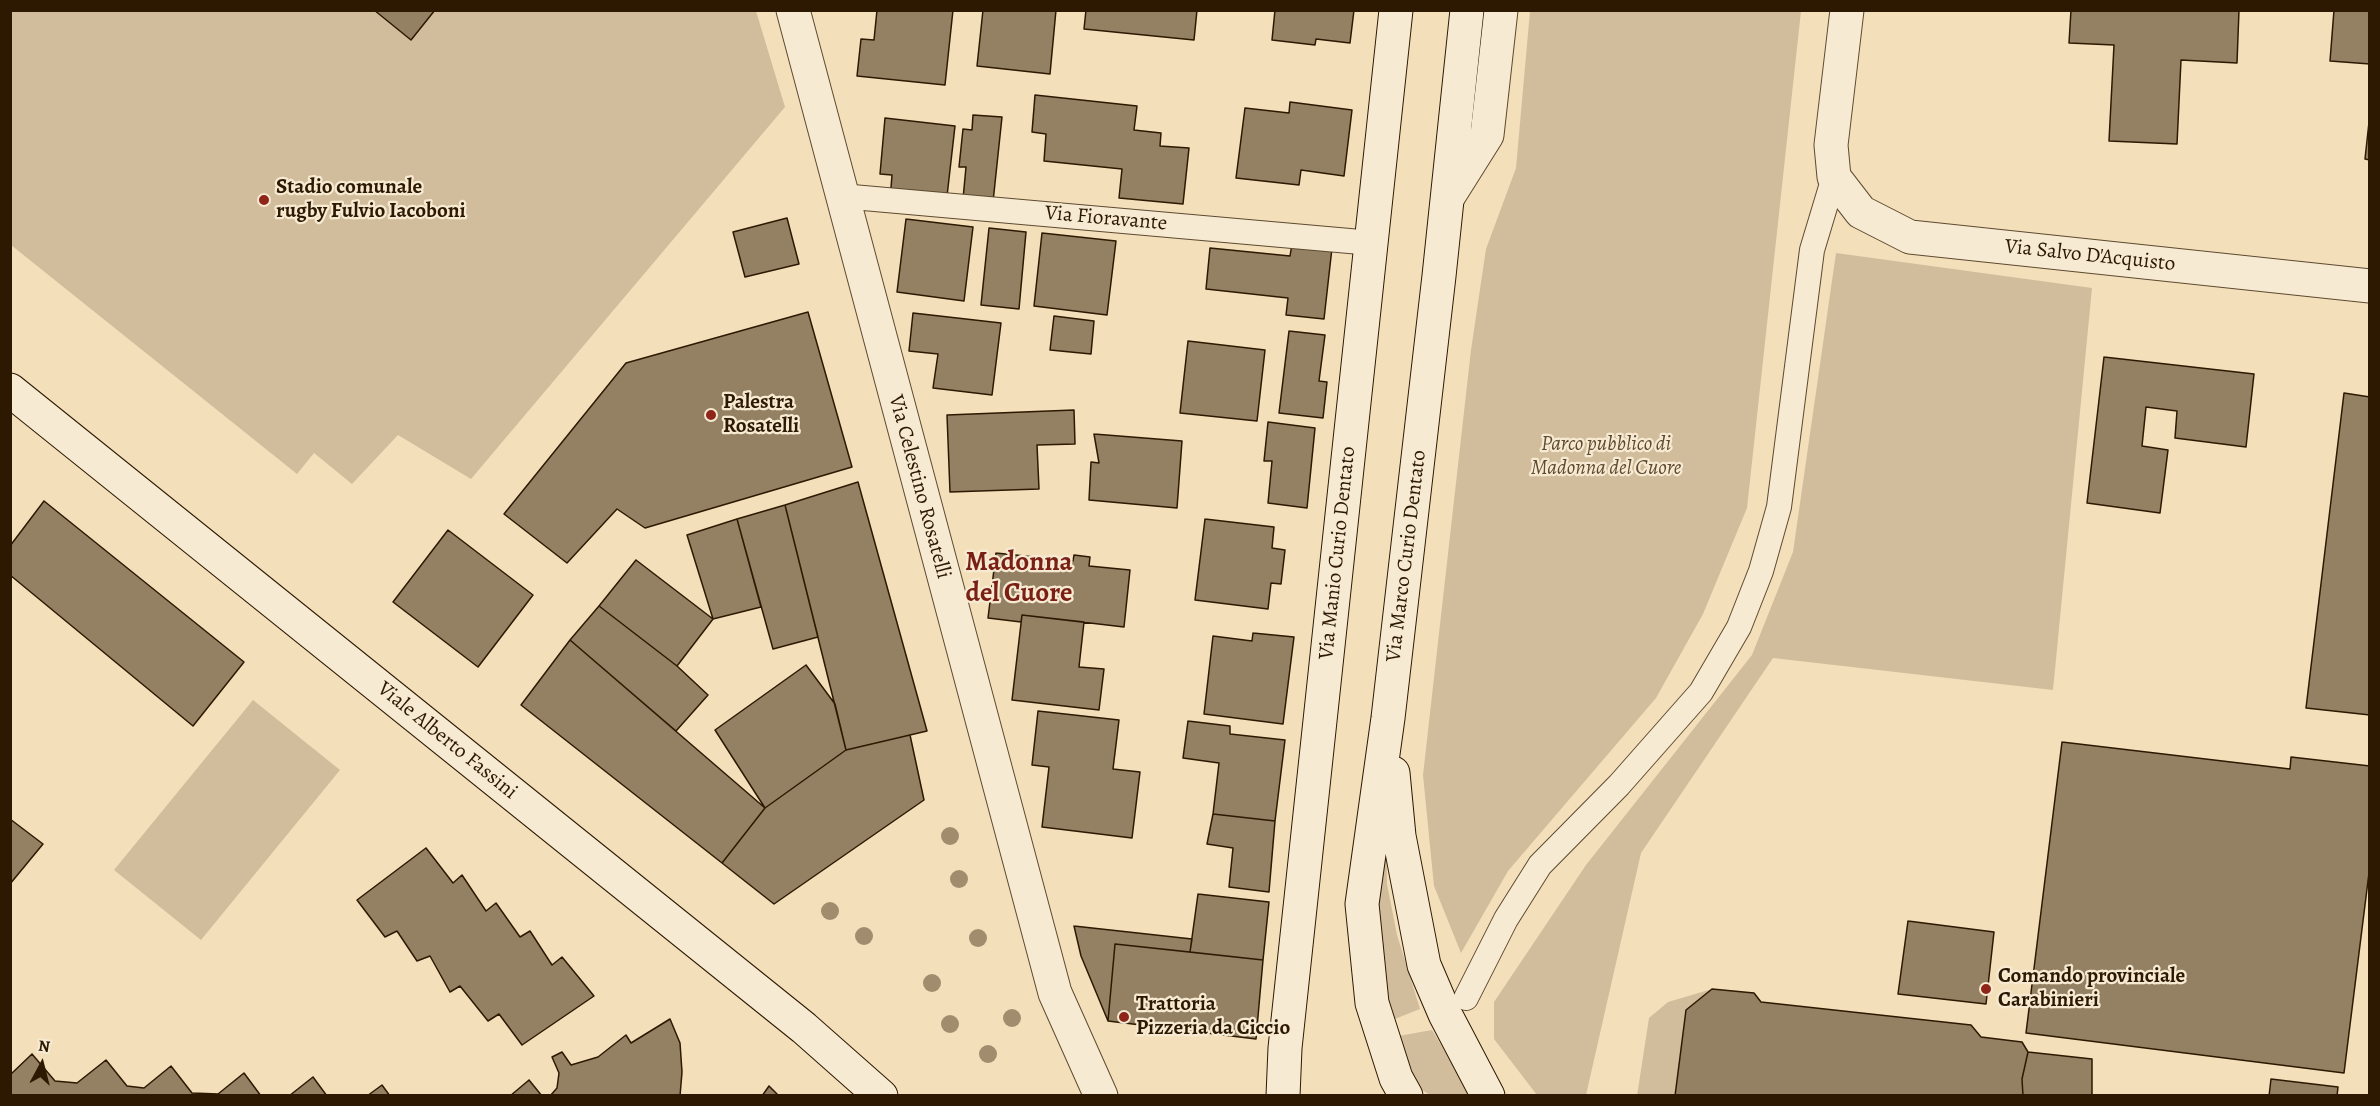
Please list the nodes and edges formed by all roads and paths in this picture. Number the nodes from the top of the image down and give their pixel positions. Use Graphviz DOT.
graph roads {
  1 [pos="793,10"];
  2 [pos="1396,10"];
  3 [pos="1467,10"];
  4 [pos="1501,10"];
  5 [pos="1847,10"];
  6 [pos="1834,177"];
  7 [pos="841,196"];
  8 [pos="1448,197"];
  9 [pos="1372,243"];
  10 [pos="2370,286"];
  11 [pos="10,390"];
  12 [pos="1388,718"];
  13 [pos="1466,998"];
  14 [pos="881,1095"];
  15 [pos="1101,1095"];
  16 [pos="1283,1095"];
  17 [pos="1406,1095"];
  18 [pos="1488,1095"];
  1 -- 7 [label="main road, Via Celestino Rosatelli"];
  2 -- 9 [label="main road, Via Manio Curio Dentato"];
  3 -- 8 [label="main road, Via Marco Curio Dentato"];
  4 -- 8 [label="main road"];
  5 -- 6 [label="main road"];
  6 -- 10 [label="main road, Via Salvo D'Acquisto"];
  6 -- 13 [label="lane"];
  7 -- 9 [label="lane, Via Fioravante"];
  7 -- 15 [label="main road, Via Celestino Rosatelli"];
  8 -- 12 [label="main road, Via Marco Curio Dentato"];
  9 -- 16 [label="main road, Via Manio Curio Dentato"];
  11 -- 14 [label="main road, Viale Alberto Fassini"];
  12 -- 17 [label="main road, Via Marco Curio Dentato"];
  12 -- 18 [label="main road"];
}
